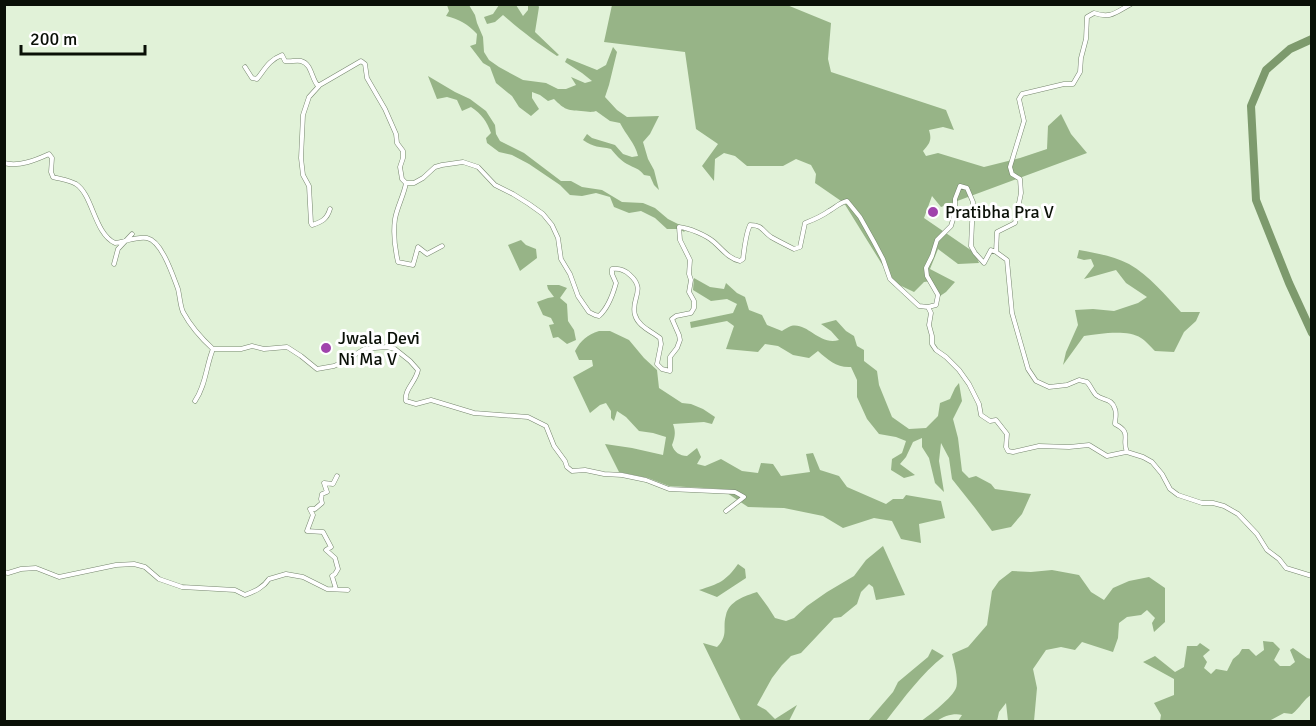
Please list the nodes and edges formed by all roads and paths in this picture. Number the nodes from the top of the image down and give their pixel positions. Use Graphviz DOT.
graph roads {
  1 [pos="1131,4"];
  2 [pos="245,67"];
  3 [pos="320,85"];
  4 [pos="4,163"];
  5 [pos="406,183"];
  6 [pos="330,208"];
  7 [pos="132,234"];
  8 [pos="125,242"];
  9 [pos="442,246"];
  10 [pos="996,252"];
  11 [pos="114,264"];
  12 [pos="928,307"];
  13 [pos="213,349"];
  14 [pos="195,401"];
  15 [pos="1127,452"];
  16 [pos="337,476"];
  17 [pos="726,511"];
  18 [pos="4,572"];
  19 [pos="1311,576"];
  20 [pos="336,589"];
  21 [pos="348,590"];
  1 -- 10 [label="street"];
  2 -- 3 [label="street"];
  3 -- 5 [label="street"];
  3 -- 6 [label="street"];
  4 -- 8 [label="street"];
  5 -- 9 [label="street"];
  5 -- 12 [label="street"];
  7 -- 8 [label="street"];
  8 -- 11 [label="street"];
  8 -- 13 [label="street"];
  10 -- 12 [label="street"];
  10 -- 15 [label="street"];
  12 -- 15 [label="street"];
  13 -- 14 [label="street"];
  13 -- 17 [label="street"];
  15 -- 19 [label="street"];
  16 -- 20 [label="street"];
  18 -- 20 [label="street"];
  20 -- 21 [label="street"];
}
